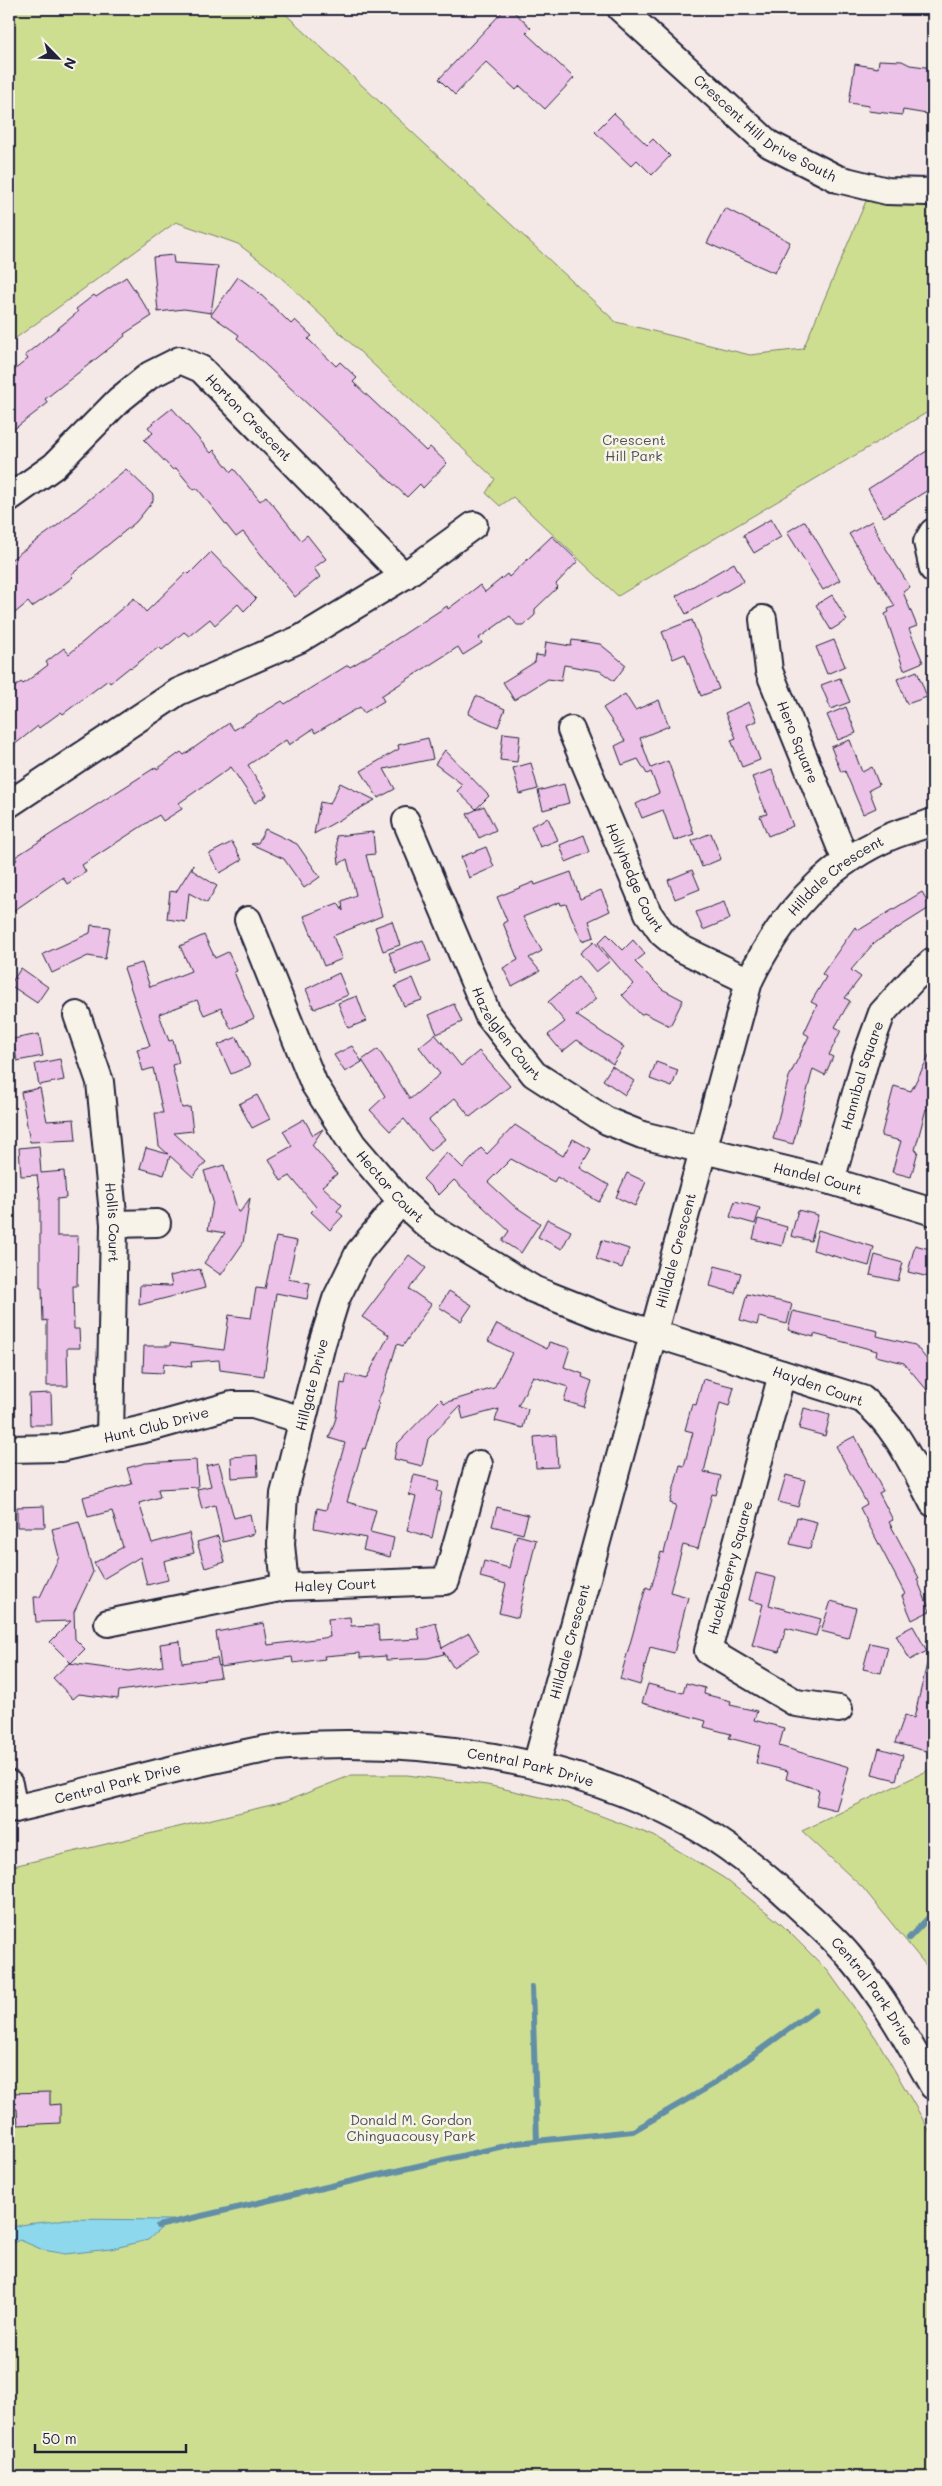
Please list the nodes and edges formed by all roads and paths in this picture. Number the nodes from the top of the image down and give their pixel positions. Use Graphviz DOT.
graph roads {
  1 [pos="621,9"];
  2 [pos="933,190"];
  3 [pos="9,498"];
  4 [pos="474,525"];
  5 [pos="933,532"];
  6 [pos="933,568"];
  7 [pos="404,576"];
  8 [pos="763,618"];
  9 [pos="571,730"];
  10 [pos="9,804"];
  11 [pos="406,821"];
  12 [pos="933,822"];
  13 [pos="846,860"];
  14 [pos="248,920"];
  15 [pos="933,961"];
  16 [pos="748,981"];
  17 [pos="76,1015"];
  18 [pos="701,1150"];
  19 [pos="832,1181"];
  20 [pos="401,1201"];
  21 [pos="933,1212"];
  22 [pos="157,1223"];
  23 [pos="114,1224"];
  24 [pos="653,1333"];
  25 [pos="782,1374"];
  26 [pos="302,1420"];
  27 [pos="110,1436"];
  28 [pos="9,1449"];
  29 [pos="479,1464"];
  30 [pos="933,1503"];
  31 [pos="285,1587"];
  32 [pos="108,1623"];
  33 [pos="839,1709"];
  34 [pos="536,1766"];
  35 [pos="9,1784"];
  36 [pos="12,1810"];
  37 [pos="933,2086"];
  1 -- 2 [label="street, Crescent Hill Drive South"];
  3 -- 7 [label="street, Horton Crescent"];
  4 -- 7 [label="street"];
  5 -- 6 [label="street"];
  7 -- 10 [label="street"];
  8 -- 13 [label="street, Hero Square"];
  9 -- 16 [label="street, Hollyhedge Court"];
  11 -- 18 [label="street, Hazelglen Court"];
  12 -- 13 [label="street, Hilldale Crescent"];
  13 -- 16 [label="street, Hilldale Crescent"];
  14 -- 20 [label="street, Hector Court"];
  15 -- 19 [label="street, Hannibal Square"];
  16 -- 18 [label="street, Hilldale Crescent"];
  17 -- 23 [label="street, Hollis Court"];
  18 -- 19 [label="street, Handel Court"];
  18 -- 24 [label="street, Hilldale Crescent"];
  19 -- 21 [label="street, Handel Court"];
  20 -- 24 [label="street, Hector Court"];
  20 -- 26 [label="street, Hillgate Drive"];
  22 -- 23 [label="street"];
  23 -- 27 [label="street, Hollis Court"];
  24 -- 25 [label="street, Hayden Court"];
  24 -- 34 [label="street, Hilldale Crescent"];
  25 -- 30 [label="street, Hayden Court"];
  25 -- 33 [label="street, Huckleberry Square"];
  26 -- 27 [label="street, Hunt Club Drive"];
  26 -- 31 [label="street, Hillgate Drive"];
  27 -- 28 [label="street, Hunt Club Drive"];
  29 -- 31 [label="street, Haley Court"];
  31 -- 32 [label="street, Haley Court"];
  34 -- 36 [label="street, Central Park Drive"];
  34 -- 37 [label="street, Central Park Drive"];
  35 -- 36 [label="street"];
}
